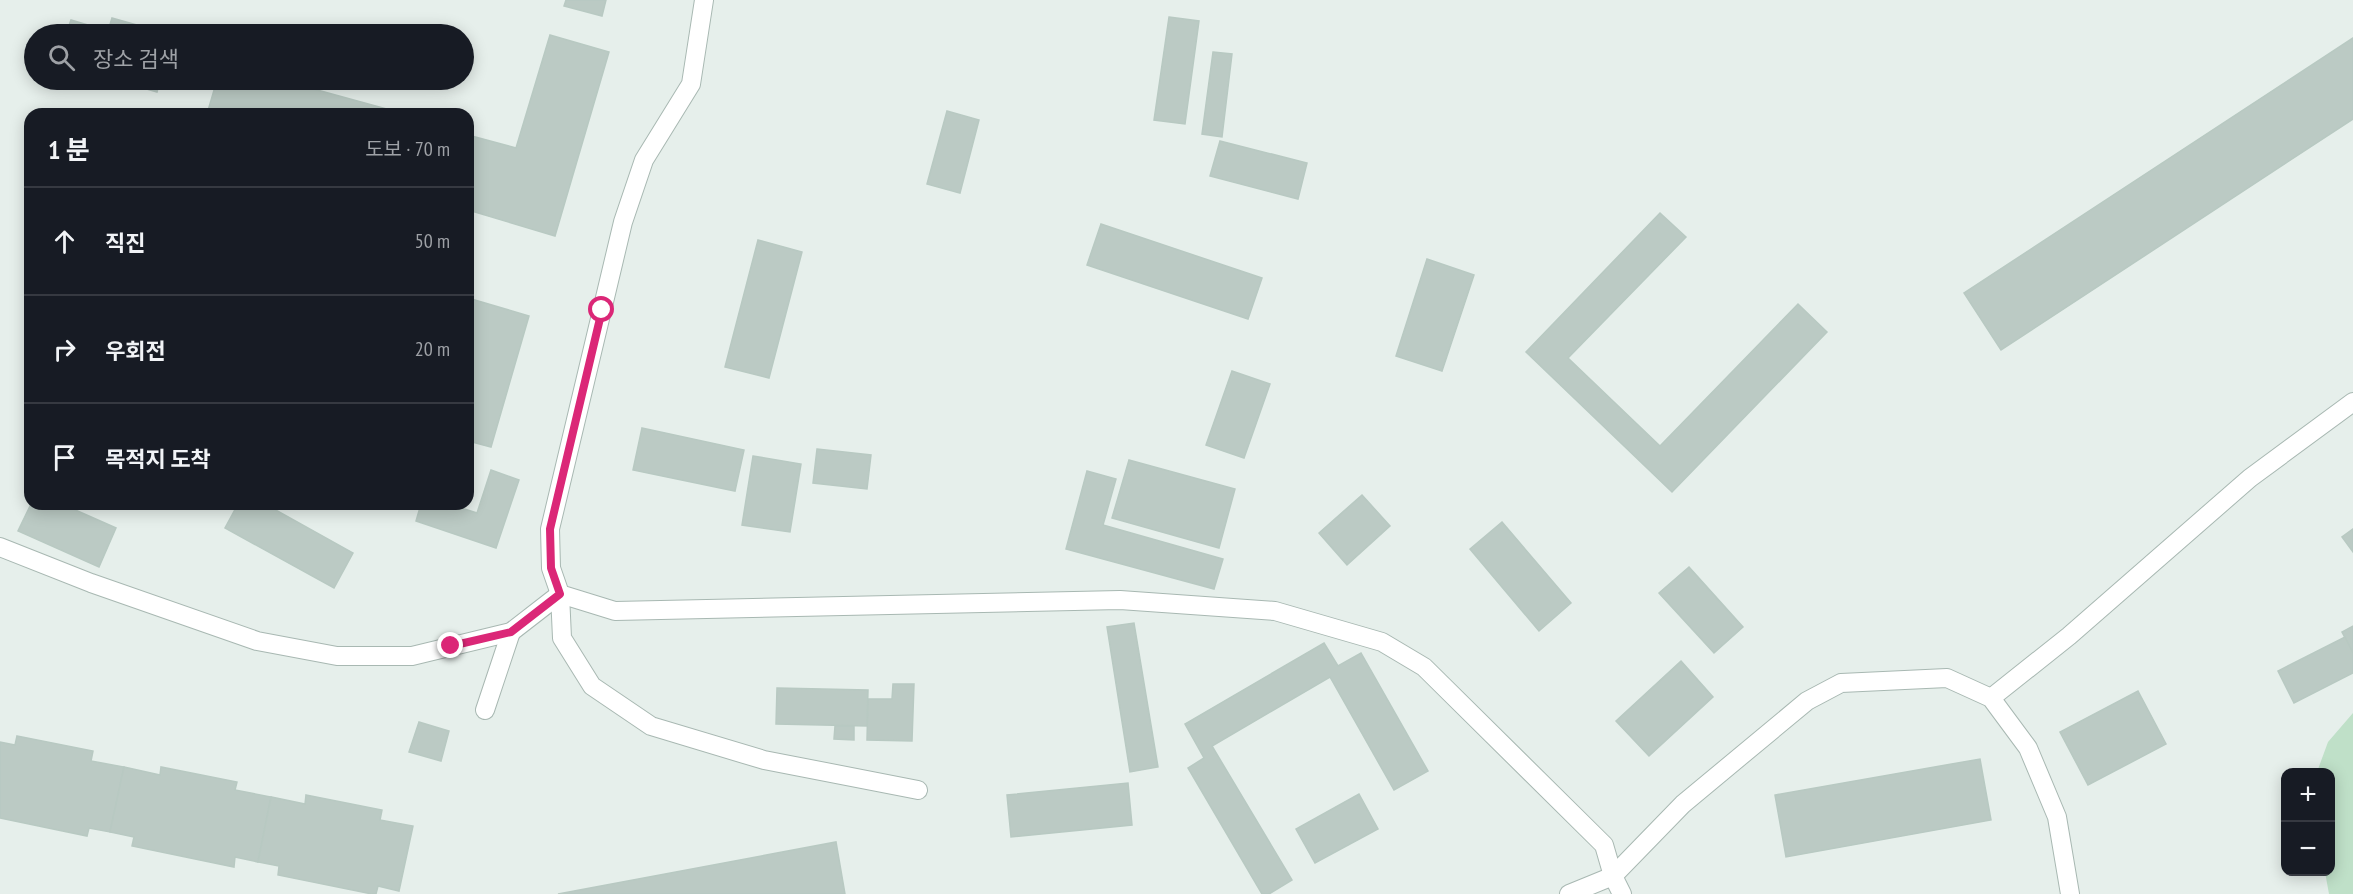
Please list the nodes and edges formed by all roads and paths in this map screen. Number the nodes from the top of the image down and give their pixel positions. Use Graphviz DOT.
graph roads {
  1 [pos="704,0"];
  2 [pos="2353,402"];
  3 [pos="0,547"];
  4 [pos="560,594"];
  5 [pos="511,632"];
  6 [pos="1990,698"];
  7 [pos="485,710"];
  8 [pos="918,790"];
  9 [pos="1613,876"];
  10 [pos="1569,894"];
  11 [pos="1622,894"];
  12 [pos="2070,894"];
  1 -- 4 [label="street"];
  2 -- 6 [label="street"];
  3 -- 5 [label="street"];
  4 -- 5 [label="street"];
  4 -- 8 [label="street"];
  4 -- 9 [label="street"];
  5 -- 7 [label="street"];
  6 -- 9 [label="street"];
  6 -- 12 [label="street"];
  9 -- 10 [label="street"];
  9 -- 11 [label="street"];
}
